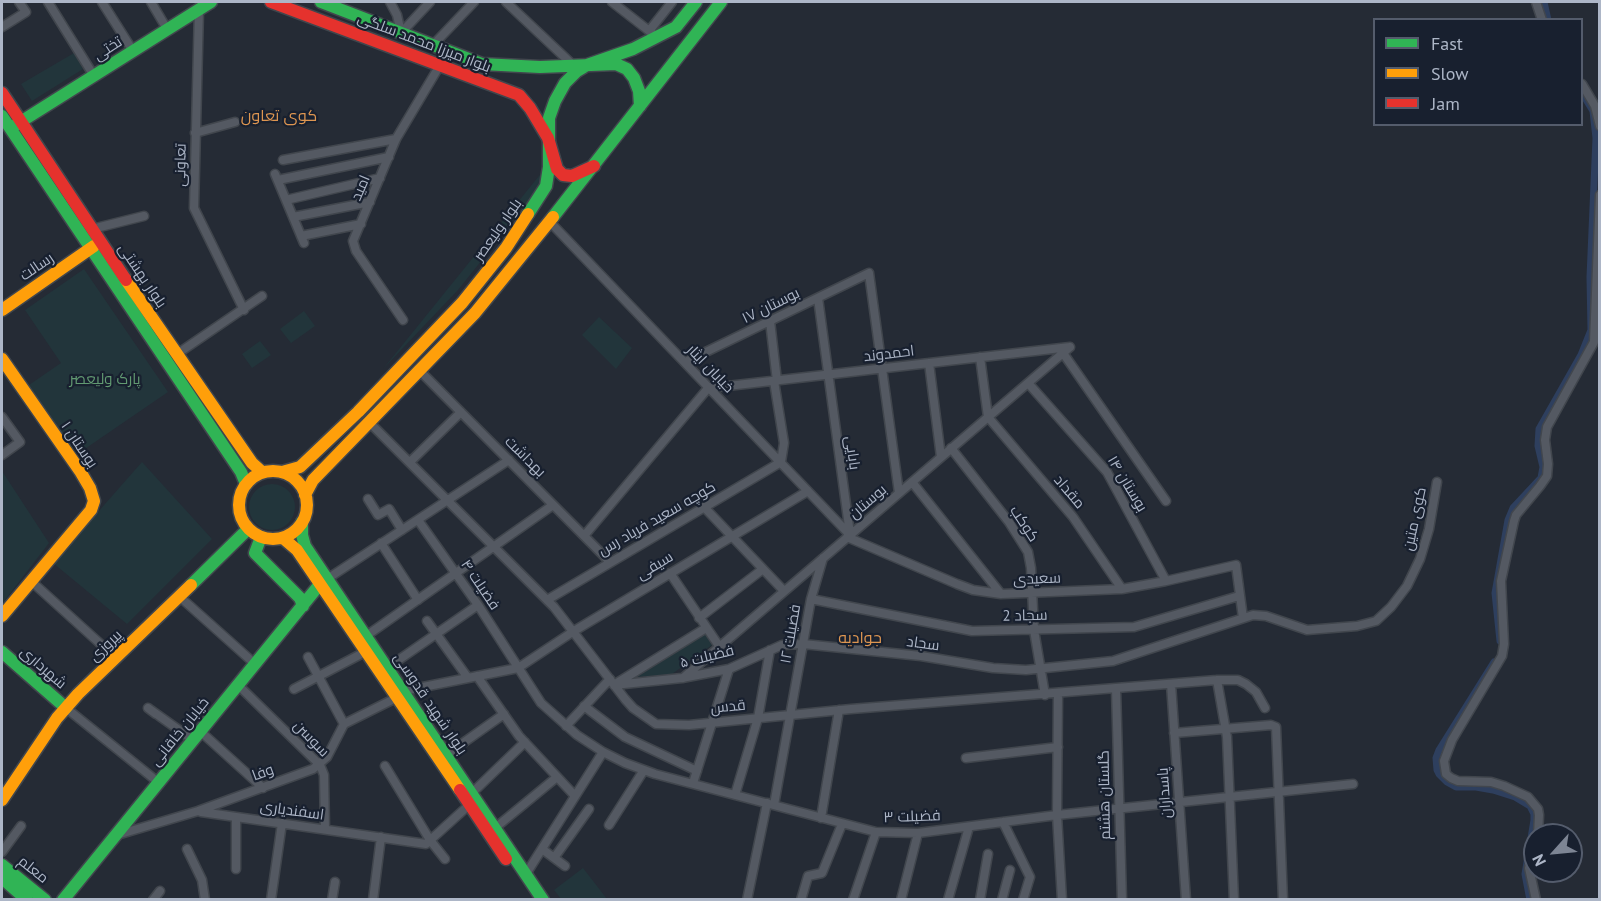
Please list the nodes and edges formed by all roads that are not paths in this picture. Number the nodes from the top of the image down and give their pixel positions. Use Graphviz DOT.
graph roads {
  1 [pos="19,2"];
  2 [pos="48,2"];
  3 [pos="102,2"];
  4 [pos="151,2"];
  5 [pos="211,2"];
  6 [pos="271,2"];
  7 [pos="321,2"];
  8 [pos="390,2"];
  9 [pos="430,2"];
  10 [pos="474,2"];
  11 [pos="506,2"];
  12 [pos="612,2"];
  13 [pos="672,2"];
  14 [pos="696,2"];
  15 [pos="721,2"];
  16 [pos="1536,2"];
  17 [pos="199,9"];
  18 [pos="1541,18"];
  19 [pos="2,27"];
  20 [pos="167,29"];
  21 [pos="401,33"];
  22 [pos="653,34"];
  23 [pos="433,45"];
  24 [pos="133,51"];
  25 [pos="440,65"];
  26 [pos="581,65"];
  27 [pos="94,76"];
  28 [pos="1583,87"];
  29 [pos="2,93"];
  30 [pos="640,106"];
  31 [pos="2,116"];
  32 [pos="235,122"];
  33 [pos="21,123"];
  34 [pos="1599,126"];
  35 [pos="5,129"];
  36 [pos="195,134"];
  37 [pos="548,138"];
  38 [pos="396,139"];
  39 [pos="389,157"];
  40 [pos="283,160"];
  41 [pos="594,166"];
  42 [pos="380,178"];
  43 [pos="1599,195"];
  44 [pos="286,200"];
  45 [pos="370,202"];
  46 [pos="144,216"];
  47 [pos="293,218"];
  48 [pos="550,222"];
  49 [pos="361,224"];
  50 [pos="92,229"];
  51 [pos="95,246"];
  52 [pos="262,296"];
  53 [pos="818,298"];
  54 [pos="462,303"];
  55 [pos="2,310"];
  56 [pos="244,310"];
  57 [pos="474,313"];
  58 [pos="403,320"];
  59 [pos="770,321"];
  60 [pos="1067,350"];
  61 [pos="177,354"];
  62 [pos="980,357"];
  63 [pos="2,359"];
  64 [pos="686,363"];
  65 [pos="929,363"];
  66 [pos="882,369"];
  67 [pos="420,370"];
  68 [pos="828,375"];
  69 [pos="775,381"];
  70 [pos="1028,383"];
  71 [pos="710,388"];
  72 [pos="461,412"];
  73 [pos="2,417"];
  74 [pos="988,417"];
  75 [pos="370,423"];
  76 [pos="951,448"];
  77 [pos="2,455"];
  78 [pos="941,457"];
  79 [pos="509,460"];
  80 [pos="410,462"];
  81 [pos="780,462"];
  82 [pos="262,472"];
  83 [pos="282,472"];
  84 [pos="912,482"];
  85 [pos="1437,483"];
  86 [pos="246,484"];
  87 [pos="808,491"];
  88 [pos="898,493"];
  89 [pos="305,495"];
  90 [pos="368,499"];
  91 [pos="448,500"];
  92 [pos="1166,501"];
  93 [pos="553,505"];
  94 [pos="704,507"];
  95 [pos="418,520"];
  96 [pos="302,522"];
  97 [pos="248,529"];
  98 [pos="402,530"];
  99 [pos="584,536"];
  100 [pos="732,536"];
  101 [pos="848,536"];
  102 [pos="261,537"];
  103 [pos="283,538"];
  104 [pos="381,543"];
  105 [pos="494,546"];
  106 [pos="823,558"];
  107 [pos="610,562"];
  108 [pos="763,569"];
  109 [pos="455,573"];
  110 [pos="670,573"];
  111 [pos="31,581"];
  112 [pos="324,581"];
  113 [pos="1166,582"];
  114 [pos="1122,589"];
  115 [pos="784,591"];
  116 [pos="1032,592"];
  117 [pos="1001,594"];
  118 [pos="1239,596"];
  119 [pos="180,597"];
  120 [pos="811,599"];
  121 [pos="418,600"];
  122 [pos="547,600"];
  123 [pos="478,605"];
  124 [pos="303,606"];
  125 [pos="2,616"];
  126 [pos="699,618"];
  127 [pos="1241,619"];
  128 [pos="427,621"];
  129 [pos="706,628"];
  130 [pos="1034,630"];
  131 [pos="574,631"];
  132 [pos="436,635"];
  133 [pos="366,636"];
  134 [pos="803,644"];
  135 [pos="719,646"];
  136 [pos="770,650"];
  137 [pos="2,652"];
  138 [pos="365,652"];
  139 [pos="308,657"];
  140 [pos="116,658"];
  141 [pos="255,664"];
  142 [pos="387,668"];
  143 [pos="518,668"];
  144 [pos="1040,668"];
  145 [pos="729,669"];
  146 [pos="319,676"];
  147 [pos="473,677"];
  148 [pos="682,678"];
  149 [pos="1217,680"];
  150 [pos="612,682"];
  151 [pos="1171,684"];
  152 [pos="238,685"];
  153 [pos="294,689"];
  154 [pos="1116,689"];
  155 [pos="1058,694"];
  156 [pos="400,695"];
  157 [pos="1045,695"];
  158 [pos="584,706"];
  159 [pos="66,708"];
  160 [pos="1265,708"];
  161 [pos="838,710"];
  162 [pos="156,714"];
  163 [pos="504,714"];
  164 [pos="790,716"];
  165 [pos="758,718"];
  166 [pos="712,723"];
  167 [pos="344,724"];
  168 [pos="566,726"];
  169 [pos="1225,729"];
  170 [pos="1174,733"];
  171 [pos="196,736"];
  172 [pos="525,742"];
  173 [pos="1058,747"];
  174 [pos="603,752"];
  175 [pos="446,755"];
  176 [pos="966,758"];
  177 [pos="320,765"];
  178 [pos="385,765"];
  179 [pos="644,770"];
  180 [pos="697,771"];
  181 [pos="557,777"];
  182 [pos="158,782"];
  183 [pos="693,783"];
  184 [pos="1353,784"];
  185 [pos="263,788"];
  186 [pos="1279,792"];
  187 [pos="735,795"];
  188 [pos="575,796"];
  189 [pos="1231,797"];
  190 [pos="470,799"];
  191 [pos="2,800"];
  192 [pos="1179,802"];
  193 [pos="770,804"];
  194 [pos="589,809"];
  195 [pos="1119,809"];
  196 [pos="198,811"];
  197 [pos="1057,815"];
  198 [pos="236,816"];
  199 [pos="821,818"];
  200 [pos="1003,822"];
  201 [pos="282,823"];
  202 [pos="1539,823"];
  203 [pos="842,824"];
  204 [pos="609,825"];
  205 [pos="21,826"];
  206 [pos="969,827"];
  207 [pos="495,828"];
  208 [pos="324,829"];
  209 [pos="876,832"];
  210 [pos="918,833"];
  211 [pos="115,836"];
  212 [pos="381,837"];
  213 [pos="430,840"];
  214 [pos="187,849"];
  215 [pos="542,849"];
  216 [pos="2,852"];
  217 [pos="988,854"];
  218 [pos="554,858"];
  219 [pos="445,860"];
  220 [pos="2,865"];
  221 [pos="565,866"];
  222 [pos="236,869"];
  223 [pos="1010,870"];
  224 [pos="526,874"];
  225 [pos="2,878"];
  226 [pos="335,882"];
  227 [pos="1532,883"];
  228 [pos="160,891"];
  229 [pos="27,900"];
  230 [pos="45,900"];
  231 [pos="63,900"];
  232 [pos="153,900"];
  233 [pos="205,900"];
  234 [pos="271,900"];
  235 [pos="332,900"];
  236 [pos="374,900"];
  237 [pos="534,900"];
  238 [pos="543,900"];
  239 [pos="747,900"];
  240 [pos="801,900"];
  241 [pos="853,900"];
  242 [pos="901,900"];
  243 [pos="948,900"];
  244 [pos="980,900"];
  245 [pos="1002,900"];
  246 [pos="1023,900"];
  247 [pos="1062,900"];
  248 [pos="1122,900"];
  249 [pos="1186,900"];
  250 [pos="1234,900"];
  251 [pos="1283,900"];
  252 [pos="1536,900"];
  1 -- 19 [label="street"];
  2 -- 27 [label="street"];
  3 -- 24 [label="street"];
  4 -- 20 [label="street"];
  5 -- 17 [label="main road, تختی"];
  6 -- 25 [label="main road, بلوار میرزا محمد سلگی"];
  7 -- 21 [label="main road, بلوار میرزا محمد سلگی"];
  8 -- 21 [label="street"];
  9 -- 21 [label="street"];
  10 -- 23 [label="street"];
  11 -- 26 [label="street"];
  12 -- 22 [label="street"];
  13 -- 22 [label="street"];
  14 -- 22 [label="main road, بلوار ولیعصر"];
  15 -- 30 [label="main road"];
  16 -- 18 [label="street"];
  17 -- 20 [label="main road, تختی"];
  17 -- 36 [label="street, تعاونی"];
  20 -- 24 [label="main road, تختی"];
  21 -- 23 [label="main road, بلوار میرزا محمد سلگی"];
  22 -- 26 [label="main road, بلوار ولیعصر"];
  23 -- 26 [label="main road, بلوار میرزا محمد سلگی"];
  24 -- 27 [label="main road, تختی"];
  25 -- 37 [label="main road, بلوار میرزا محمد سلگی"];
  25 -- 38 [label="street, امید"];
  26 -- 30 [label="main road"];
  26 -- 37 [label="main road, بلوار ولیعصر"];
  27 -- 33 [label="main road, تختی"];
  28 -- 34 [label="street"];
  29 -- 33 [label="main road, بلوار بهشتی"];
  30 -- 41 [label="main road"];
  31 -- 35 [label="main road, بلوار بهشتی"];
  32 -- 36 [label="street"];
  33 -- 35 [label="main road, تختی"];
  33 -- 50 [label="main road, بلوار بهشتی"];
  35 -- 51 [label="main road, بلوار بهشتی"];
  36 -- 56 [label="street, تعاونی"];
  37 -- 41 [label="main road"];
  37 -- 54 [label="main road, بلوار ولیعصر"];
  38 -- 39 [label="street, امید"];
  38 -- 40 [label="street"];
  39 -- 42 [label="street, امید"];
  39 -- 44 [label="street"];
  41 -- 48 [label="main road"];
  42 -- 44 [label="street"];
  42 -- 45 [label="street, امید"];
  43 -- 202 [label="street"];
  44 -- 47 [label="street"];
  45 -- 47 [label="street"];
  45 -- 49 [label="street, امید"];
  46 -- 50 [label="street"];
  47 -- 49 [label="street"];
  48 -- 57 [label="main road"];
  48 -- 64 [label="street, خیابان ایثار"];
  49 -- 58 [label="street, امید"];
  50 -- 51 [label="main road, بلوار بهشتی"];
  51 -- 55 [label="main road, رسالت"];
  51 -- 61 [label="main road, بلوار بهشتی"];
  51 -- 86 [label="main road, بلوار بهشتی"];
  52 -- 56 [label="street"];
  53 -- 59 [label="street, بوستان ۱۷"];
  53 -- 66 [label="street, بوستان ۱۷"];
  53 -- 68 [label="street, بابایی"];
  54 -- 57 [label="main road"];
  54 -- 83 [label="main road, بلوار ولیعصر"];
  56 -- 61 [label="street"];
  57 -- 67 [label="main road"];
  59 -- 64 [label="street, بوستان ۱۷"];
  59 -- 69 [label="street"];
  60 -- 62 [label="street, احمدوند"];
  60 -- 70 [label="street, بوستان"];
  60 -- 92 [label="street"];
  61 -- 82 [label="main road, بلوار بهشتی"];
  62 -- 65 [label="street, احمدوند"];
  62 -- 74 [label="street"];
  63 -- 111 [label="main road, بوستان ۱"];
  64 -- 71 [label="street, خیابان ایثار"];
  65 -- 66 [label="street, احمدوند"];
  65 -- 78 [label="street"];
  66 -- 68 [label="street, احمدوند"];
  66 -- 88 [label="street"];
  67 -- 72 [label="street, بهداشت"];
  67 -- 75 [label="main road"];
  68 -- 69 [label="street, احمدوند"];
  68 -- 101 [label="street, بابایی"];
  69 -- 71 [label="street, احمدوند"];
  69 -- 81 [label="street"];
  70 -- 74 [label="street, بوستان"];
  70 -- 113 [label="street, بوستان ۱۴"];
  71 -- 81 [label="street, خیابان ایثار"];
  71 -- 99 [label="street"];
  72 -- 79 [label="street, بهداشت"];
  72 -- 80 [label="street"];
  73 -- 77 [label="street"];
  74 -- 76 [label="street, بوستان"];
  74 -- 114 [label="street, مقداد"];
  75 -- 80 [label="street, قدس"];
  75 -- 89 [label="main road"];
  76 -- 78 [label="street, بوستان"];
  76 -- 116 [label="street, کوکب"];
  78 -- 84 [label="street, بوستان"];
  79 -- 91 [label="street"];
  79 -- 93 [label="street, بهداشت"];
  80 -- 91 [label="street, قدس"];
  81 -- 87 [label="street, خیابان ایثار"];
  81 -- 94 [label="street, کوچه سعید فریاد رس"];
  82 -- 83 [label="main road"];
  82 -- 86 [label="main road"];
  83 -- 89 [label="main road"];
  84 -- 88 [label="street, بوستان"];
  84 -- 117 [label="street"];
  85 -- 127 [label="street, کوی متین"];
  86 -- 97 [label="main road"];
  87 -- 100 [label="street, سیفی"];
  87 -- 101 [label="street, خیابان ایثار"];
  88 -- 101 [label="street, بوستان"];
  89 -- 96 [label="main road"];
  90 -- 98 [label="street"];
  91 -- 95 [label="street"];
  91 -- 105 [label="street, قدس"];
  93 -- 99 [label="street, بهداشت"];
  93 -- 105 [label="street"];
  94 -- 100 [label="street"];
  94 -- 107 [label="street, کوچه سعید فریاد رس"];
  95 -- 98 [label="street"];
  95 -- 109 [label="street, فضیلت ۴"];
  96 -- 103 [label="main road"];
  96 -- 112 [label="main road, بلوار شهید قدوسی"];
  97 -- 102 [label="main road"];
  97 -- 119 [label="main road, پیروزی"];
  98 -- 104 [label="street"];
  99 -- 107 [label="street, بهداشت"];
  100 -- 108 [label="street"];
  100 -- 110 [label="street, سیفی"];
  101 -- 106 [label="street, بوستان"];
  101 -- 117 [label="street, سعیدی"];
  102 -- 103 [label="main road"];
  102 -- 124 [label="main road"];
  103 -- 112 [label="main road"];
  104 -- 112 [label="street"];
  104 -- 121 [label="street"];
  105 -- 109 [label="street"];
  105 -- 122 [label="street, قدس"];
  106 -- 115 [label="street, بوستان"];
  106 -- 120 [label="street, فضیلت ۱۲"];
  107 -- 122 [label="street, کوچه سعید فریاد رس"];
  108 -- 115 [label="street"];
  108 -- 126 [label="street"];
  109 -- 121 [label="street"];
  109 -- 123 [label="street, فضیلت ۴"];
  110 -- 126 [label="street"];
  110 -- 131 [label="street, سیفی"];
  111 -- 125 [label="main road"];
  111 -- 140 [label="street"];
  112 -- 124 [label="main road, خیابان خاقانی"];
  112 -- 133 [label="main road, بلوار شهید قدوسی"];
  112 -- 138 [label="main road, بلوار شهید قدوسی"];
  113 -- 114 [label="street, سعیدی"];
  113 -- 118 [label="street, سعیدی"];
  114 -- 116 [label="street, سعیدی"];
  115 -- 135 [label="street, بوستان"];
  116 -- 117 [label="street, سعیدی"];
  116 -- 130 [label="street, کوکب"];
  118 -- 127 [label="street"];
  118 -- 130 [label="street, سجاد 2"];
  119 -- 140 [label="main road, پیروزی"];
  119 -- 141 [label="street"];
  120 -- 130 [label="street, سجاد 2"];
  120 -- 134 [label="street, فضیلت ۱۲"];
  121 -- 133 [label="street"];
  122 -- 131 [label="street, قدس"];
  123 -- 132 [label="street"];
  123 -- 143 [label="street, فضیلت ۴"];
  124 -- 141 [label="main road, خیابان خاقانی"];
  126 -- 129 [label="street"];
  127 -- 144 [label="street, کوی متین"];
  128 -- 132 [label="street"];
  129 -- 135 [label="street"];
  129 -- 150 [label="street"];
  130 -- 144 [label="street, کوکب"];
  131 -- 143 [label="street, سیفی"];
  131 -- 150 [label="street, قدس"];
  132 -- 142 [label="street"];
  132 -- 147 [label="street"];
  133 -- 142 [label="main road, بلوار شهید قدوسی"];
  134 -- 136 [label="street, فضیلت ۵"];
  134 -- 144 [label="street, سجاد"];
  134 -- 164 [label="street, فضیلت ۱۲"];
  135 -- 148 [label="street, بوستان"];
  136 -- 145 [label="street, فضیلت ۵"];
  136 -- 165 [label="street"];
  137 -- 159 [label="main road, شهرداری"];
  138 -- 146 [label="street"];
  138 -- 156 [label="main road, بلوار شهید قدوسی"];
  139 -- 146 [label="street"];
  140 -- 159 [label="main road, پیروزی"];
  141 -- 152 [label="main road, خیابان خاقانی"];
  142 -- 156 [label="main road, بلوار شهید قدوسی"];
  143 -- 147 [label="street"];
  143 -- 168 [label="street, فضیلت ۳"];
  144 -- 157 [label="street, کوکب"];
  145 -- 148 [label="street, فضیلت ۵"];
  145 -- 166 [label="street"];
  146 -- 153 [label="street"];
  146 -- 167 [label="street"];
  147 -- 156 [label="street"];
  147 -- 163 [label="street"];
  148 -- 150 [label="street, فضیلت ۵"];
  149 -- 151 [label="street, قدس"];
  149 -- 160 [label="street, قدس"];
  149 -- 169 [label="street"];
  150 -- 158 [label="street"];
  150 -- 166 [label="street, قدس"];
  151 -- 154 [label="street, قدس"];
  151 -- 170 [label="street, پاسداران"];
  152 -- 171 [label="main road, خیابان خاقانی"];
  152 -- 177 [label="street, سوسن"];
  154 -- 155 [label="street, قدس"];
  154 -- 195 [label="street, گلستان هشتم"];
  155 -- 157 [label="street, قدس"];
  155 -- 173 [label="street"];
  156 -- 167 [label="street"];
  156 -- 175 [label="main road, بلوار شهید قدوسی"];
  156 -- 190 [label="main road, بلوار شهید قدوسی"];
  157 -- 161 [label="street, قدس"];
  158 -- 168 [label="street"];
  158 -- 180 [label="street"];
  159 -- 182 [label="street"];
  159 -- 191 [label="main road, پیروزی"];
  161 -- 164 [label="street, قدس"];
  161 -- 199 [label="street"];
  162 -- 171 [label="street"];
  163 -- 172 [label="street"];
  163 -- 175 [label="street"];
  164 -- 165 [label="street, قدس"];
  164 -- 193 [label="street, فضیلت ۱۲"];
  165 -- 166 [label="street, قدس"];
  165 -- 187 [label="street"];
  166 -- 180 [label="street"];
  167 -- 177 [label="street"];
  168 -- 174 [label="street, فضیلت ۳"];
  169 -- 170 [label="street"];
  169 -- 186 [label="street"];
  169 -- 189 [label="street"];
  170 -- 192 [label="street, پاسداران"];
  171 -- 182 [label="main road, خیابان خاقانی"];
  171 -- 185 [label="street"];
  172 -- 181 [label="street"];
  172 -- 190 [label="street"];
  173 -- 176 [label="street"];
  173 -- 197 [label="street"];
  174 -- 179 [label="street, فضیلت ۳"];
  174 -- 188 [label="street"];
  175 -- 190 [label="main road, بلوار شهید قدوسی"];
  177 -- 185 [label="street, وفا"];
  177 -- 208 [label="street, سوسن"];
  178 -- 213 [label="street"];
  179 -- 183 [label="street, فضیلت ۳"];
  179 -- 204 [label="street"];
  180 -- 183 [label="street"];
  181 -- 188 [label="street"];
  181 -- 207 [label="street"];
  182 -- 211 [label="main road, خیابان خاقانی"];
  183 -- 187 [label="street, فضیلت ۳"];
  184 -- 186 [label="street, فضیلت ۳"];
  185 -- 196 [label="street, وفا"];
  186 -- 189 [label="street, فضیلت ۳"];
  186 -- 251 [label="street"];
  187 -- 193 [label="street, فضیلت ۳"];
  188 -- 215 [label="street"];
  189 -- 192 [label="street, فضیلت ۳"];
  189 -- 250 [label="street"];
  190 -- 207 [label="main road, بلوار شهید قدوسی"];
  190 -- 213 [label="street"];
  190 -- 237 [label="main road, بلوار شهید قدوسی"];
  192 -- 195 [label="street, فضیلت ۳"];
  192 -- 249 [label="street, پاسداران"];
  193 -- 199 [label="street, فضیلت ۳"];
  193 -- 239 [label="street, فضیلت ۱۲"];
  194 -- 218 [label="street"];
  195 -- 197 [label="street, فضیلت ۳"];
  195 -- 248 [label="street, گلستان هشتم"];
  196 -- 198 [label="street, اسفندیاری"];
  196 -- 211 [label="street, وفا"];
  197 -- 200 [label="street, فضیلت ۳"];
  197 -- 247 [label="street"];
  198 -- 201 [label="street, اسفندیاری"];
  198 -- 222 [label="street"];
  199 -- 203 [label="street, فضیلت ۳"];
  200 -- 206 [label="street, فضیلت ۳"];
  200 -- 246 [label="street"];
  201 -- 208 [label="street, اسفندیاری"];
  201 -- 234 [label="street"];
  203 -- 209 [label="street, فضیلت ۳"];
  203 -- 240 [label="street"];
  205 -- 216 [label="street"];
  206 -- 210 [label="street, فضیلت ۳"];
  206 -- 243 [label="street"];
  207 -- 224 [label="main road, بلوار شهید قدوسی"];
  208 -- 212 [label="street, اسفندیاری"];
  209 -- 210 [label="street, فضیلت ۳"];
  209 -- 241 [label="street"];
  210 -- 242 [label="street"];
  211 -- 231 [label="main road, خیابان خاقانی"];
  212 -- 213 [label="street, اسفندیاری"];
  212 -- 236 [label="street"];
  213 -- 219 [label="street"];
  214 -- 233 [label="street"];
  215 -- 218 [label="street"];
  215 -- 224 [label="street"];
  217 -- 244 [label="street"];
  218 -- 221 [label="street"];
  220 -- 230 [label="main road, معلم"];
  223 -- 245 [label="street"];
  224 -- 238 [label="main road, بلوار شهید قدوسی"];
  225 -- 229 [label="main road, معلم"];
  226 -- 235 [label="street"];
  227 -- 252 [label="street"];
  228 -- 232 [label="street"];
}
